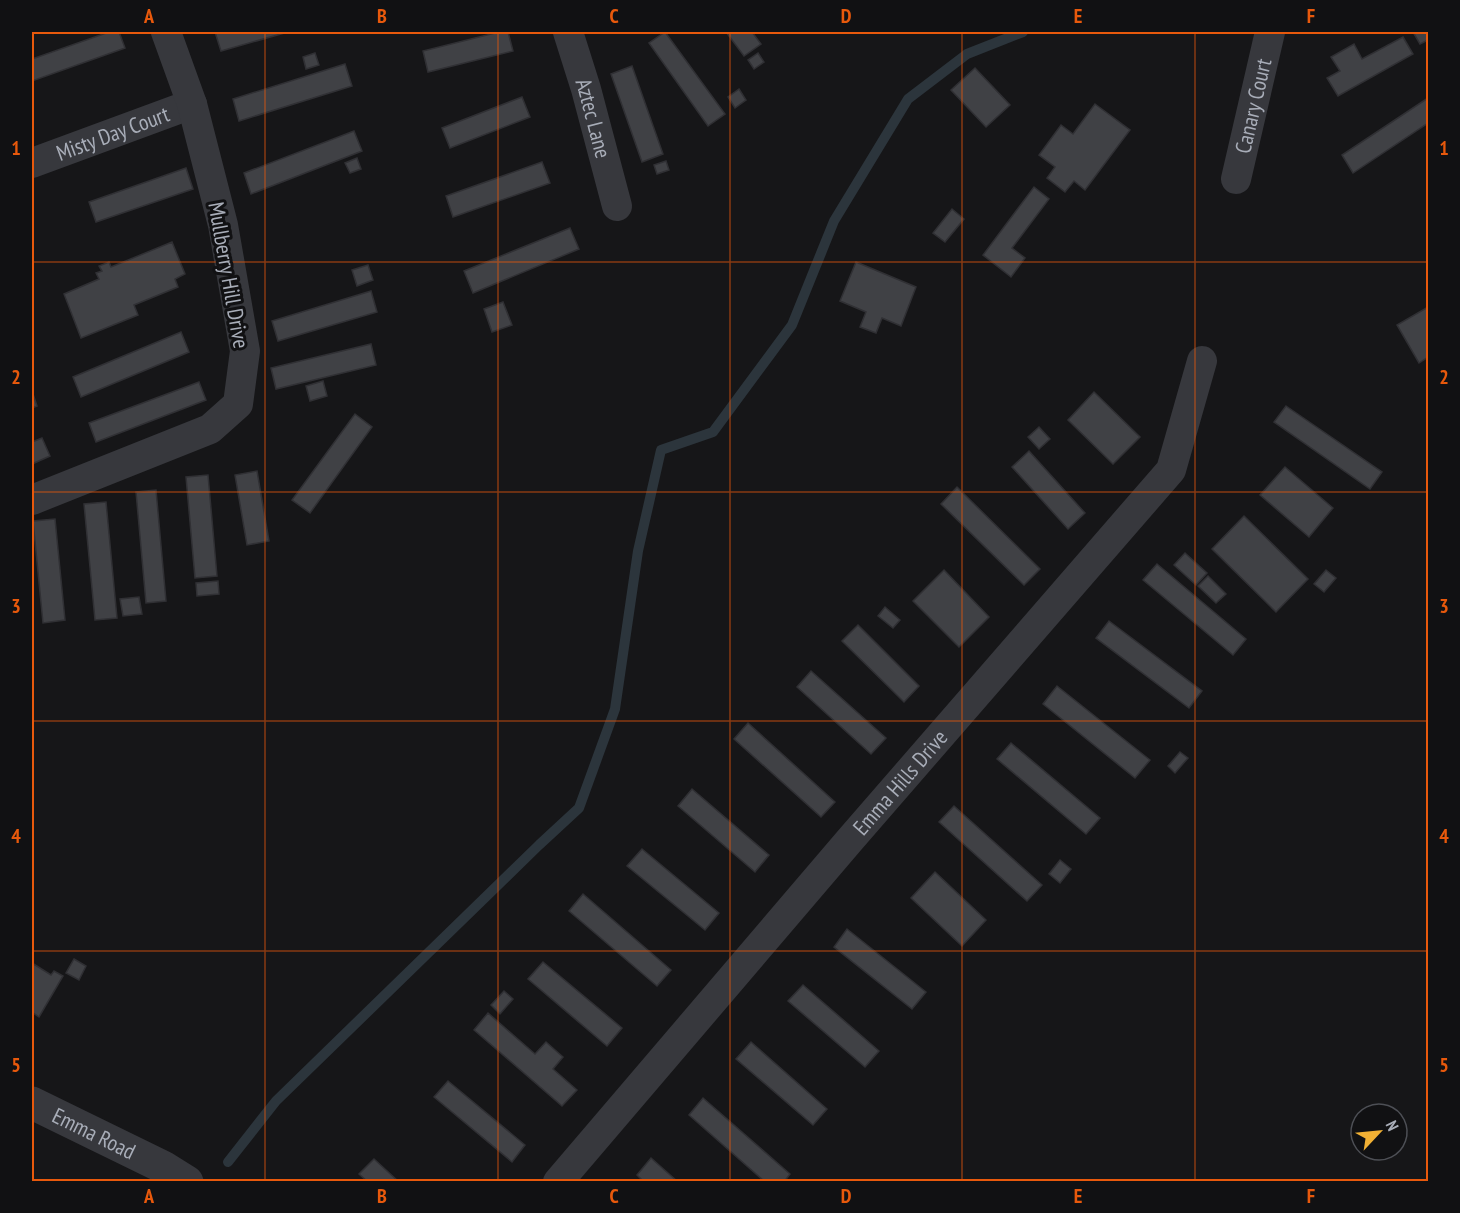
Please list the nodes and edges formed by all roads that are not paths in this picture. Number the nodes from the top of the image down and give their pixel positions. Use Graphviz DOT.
graph roads {
  1 [pos="166,32"];
  2 [pos="568,32"];
  3 [pos="1270,32"];
  4 [pos="192,104"];
  5 [pos="32,163"];
  6 [pos="1236,179"];
  7 [pos="617,206"];
  8 [pos="1202,361"];
  9 [pos="32,500"];
  10 [pos="32,1103"];
  11 [pos="187,1182"];
  12 [pos="558,1182"];
  1 -- 4 [label="street, Mullberry Hill Drive"];
  2 -- 7 [label="street, Aztec Lane"];
  3 -- 6 [label="street, Canary Court"];
  4 -- 5 [label="street, Misty Day Court"];
  4 -- 9 [label="street, Mullberry Hill Drive"];
  8 -- 12 [label="street, Emma Hills Drive"];
  10 -- 11 [label="street, Emma Road"];
}
